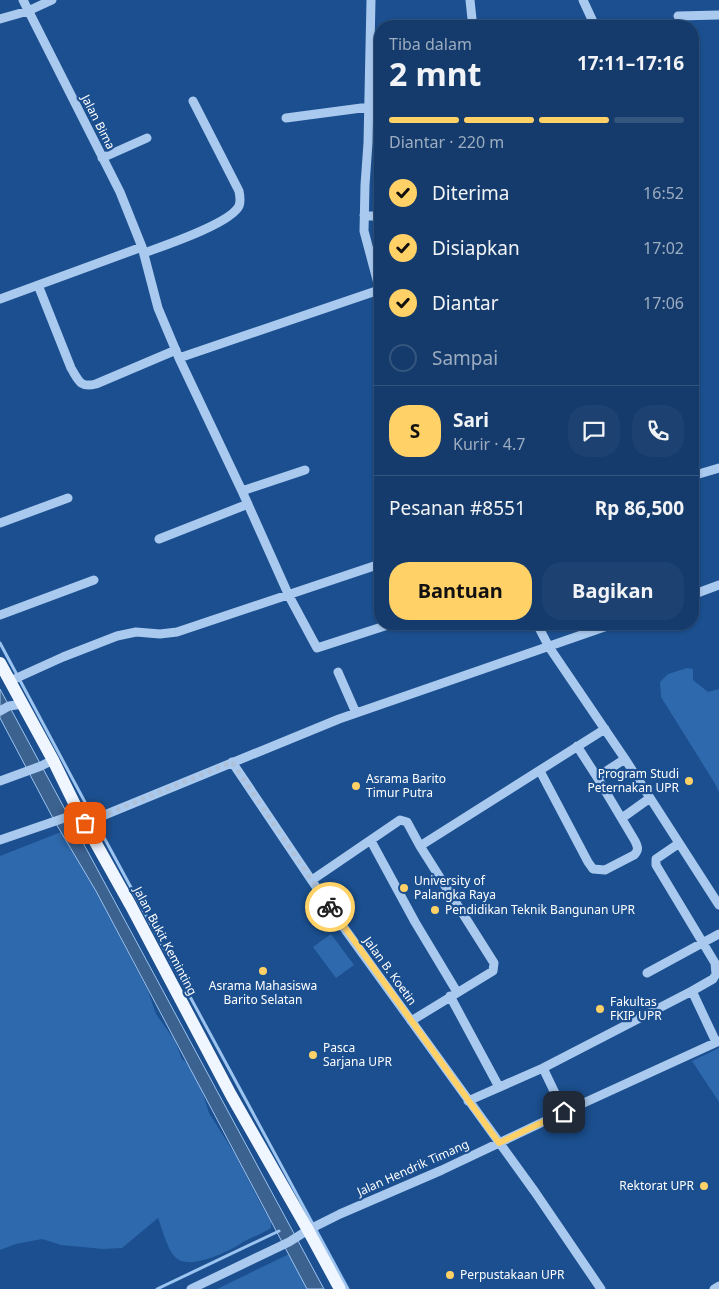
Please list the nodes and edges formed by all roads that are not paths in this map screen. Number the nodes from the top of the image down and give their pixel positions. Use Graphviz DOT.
graph roads {
  1 [pos="23,0"];
  2 [pos="52,0"];
  3 [pos="371,0"];
  4 [pos="470,0"];
  5 [pos="583,0"];
  6 [pos="28,11"];
  7 [pos="719,15"];
  8 [pos="678,16"];
  9 [pos="0,19"];
  10 [pos="472,19"];
  11 [pos="591,20"];
  12 [pos="193,101"];
  13 [pos="369,108"];
  14 [pos="286,118"];
  15 [pos="147,138"];
  16 [pos="102,158"];
  17 [pos="364,216"];
  18 [pos="374,216"];
  19 [pos="143,250"];
  20 [pos="374,269"];
  21 [pos="38,285"];
  22 [pos="374,292"];
  23 [pos="0,299"];
  24 [pos="177,354"];
  25 [pos="719,468"];
  26 [pos="305,470"];
  27 [pos="699,474"];
  28 [pos="242,492"];
  29 [pos="68,498"];
  30 [pos="248,504"];
  31 [pos="0,523"];
  32 [pos="159,539"];
  33 [pos="374,566"];
  34 [pos="94,580"];
  35 [pos="719,585"];
  36 [pos="699,592"];
  37 [pos="289,596"];
  38 [pos="0,615"];
  39 [pos="374,630"];
  40 [pos="540,630"];
  41 [pos="596,630"];
  42 [pos="549,647"];
  43 [pos="0,664"];
  44 [pos="338,672"];
  45 [pos="10,681"];
  46 [pos="23,704"];
  47 [pos="0,710"];
  48 [pos="356,714"];
  49 [pos="605,729"];
  50 [pos="577,746"];
  51 [pos="626,759"];
  52 [pos="232,762"];
  53 [pos="47,763"];
  54 [pos="540,771"];
  55 [pos="597,777"];
  56 [pos="0,780"];
  57 [pos="650,798"];
  58 [pos="78,817"];
  59 [pos="622,818"];
  60 [pos="0,840"];
  61 [pos="371,841"];
  62 [pos="678,844"];
  63 [pos="420,846"];
  64 [pos="312,880"];
  65 [pos="719,905"];
  66 [pos="719,934"];
  67 [pos="703,944"];
  68 [pos="647,973"];
  69 [pos="692,991"];
  70 [pos="454,994"];
  71 [pos="411,1021"];
  72 [pos="718,1041"];
  73 [pos="543,1068"];
  74 [pos="499,1086"];
  75 [pos="468,1100"];
  76 [pos="564,1112"];
  77 [pos="499,1143"];
  78 [pos="304,1233"];
  79 [pos="719,1286"];
  80 [pos="191,1289"];
  81 [pos="340,1289"];
  82 [pos="601,1289"];
  83 [pos="714,1289"];
  1 -- 6 [label="street, Jalan Bima"];
  2 -- 6 [label="street"];
  3 -- 13 [label="street"];
  4 -- 10 [label="street"];
  5 -- 11 [label="street"];
  6 -- 9 [label="street"];
  6 -- 16 [label="street, Jalan Bima"];
  7 -- 8 [label="street"];
  12 -- 19 [label="street"];
  13 -- 14 [label="street"];
  13 -- 17 [label="street"];
  15 -- 16 [label="street"];
  16 -- 19 [label="street, Jalan Bima"];
  17 -- 18 [label="street"];
  17 -- 20 [label="street"];
  19 -- 21 [label="street"];
  19 -- 24 [label="street, Jalan Bima"];
  21 -- 23 [label="street"];
  21 -- 24 [label="street"];
  22 -- 24 [label="street"];
  24 -- 28 [label="street, Jalan Bima"];
  25 -- 27 [label="street"];
  26 -- 28 [label="street"];
  28 -- 30 [label="street, Jalan Bima"];
  29 -- 31 [label="street"];
  30 -- 32 [label="street"];
  30 -- 37 [label="street, Jalan Bima"];
  33 -- 37 [label="street"];
  34 -- 38 [label="street"];
  35 -- 36 [label="street"];
  37 -- 39 [label="street, Jalan Bima"];
  37 -- 45 [label="street"];
  40 -- 42 [label="street"];
  41 -- 42 [label="street"];
  42 -- 48 [label="street"];
  42 -- 49 [label="street"];
  43 -- 45 [label="main road, Jalan Bukit Keminting"];
  44 -- 48 [label="street"];
  45 -- 46 [label="main road, Jalan Bukit Keminting"];
  46 -- 47 [label="street"];
  46 -- 53 [label="main road, Jalan Bukit Keminting"];
  48 -- 52 [label="street"];
  49 -- 50 [label="street"];
  49 -- 51 [label="street"];
  50 -- 54 [label="street"];
  50 -- 55 [label="street"];
  51 -- 55 [label="street"];
  51 -- 57 [label="street"];
  52 -- 58 [label="street"];
  52 -- 64 [label="street, Jalan B. Koetin"];
  53 -- 56 [label="street"];
  53 -- 58 [label="main road, Jalan Bukit Keminting"];
  54 -- 59 [label="street"];
  54 -- 63 [label="street"];
  55 -- 59 [label="street"];
  57 -- 59 [label="street"];
  57 -- 62 [label="street"];
  58 -- 60 [label="street"];
  58 -- 78 [label="main road, Jalan Bukit Keminting"];
  61 -- 63 [label="street"];
  61 -- 64 [label="street"];
  61 -- 70 [label="street"];
  62 -- 65 [label="street"];
  62 -- 67 [label="street"];
  63 -- 70 [label="street"];
  64 -- 71 [label="street, Jalan B. Koetin"];
  66 -- 67 [label="street"];
  67 -- 68 [label="street"];
  67 -- 69 [label="street"];
  69 -- 72 [label="street"];
  69 -- 73 [label="street"];
  70 -- 71 [label="street"];
  70 -- 74 [label="street"];
  71 -- 75 [label="street, Jalan B. Koetin"];
  72 -- 76 [label="street, Jalan Hendrik Timang"];
  73 -- 74 [label="street"];
  73 -- 76 [label="street"];
  74 -- 75 [label="street"];
  75 -- 77 [label="street, Jalan B. Koetin"];
  76 -- 77 [label="street, Jalan Hendrik Timang"];
  77 -- 78 [label="street, Jalan Hendrik Timang"];
  77 -- 82 [label="street, Jalan B. Koetin"];
  78 -- 80 [label="street, Jalan Hendrik Timang"];
  78 -- 81 [label="main road, Jalan Bukit Keminting"];
  79 -- 83 [label="street"];
}
